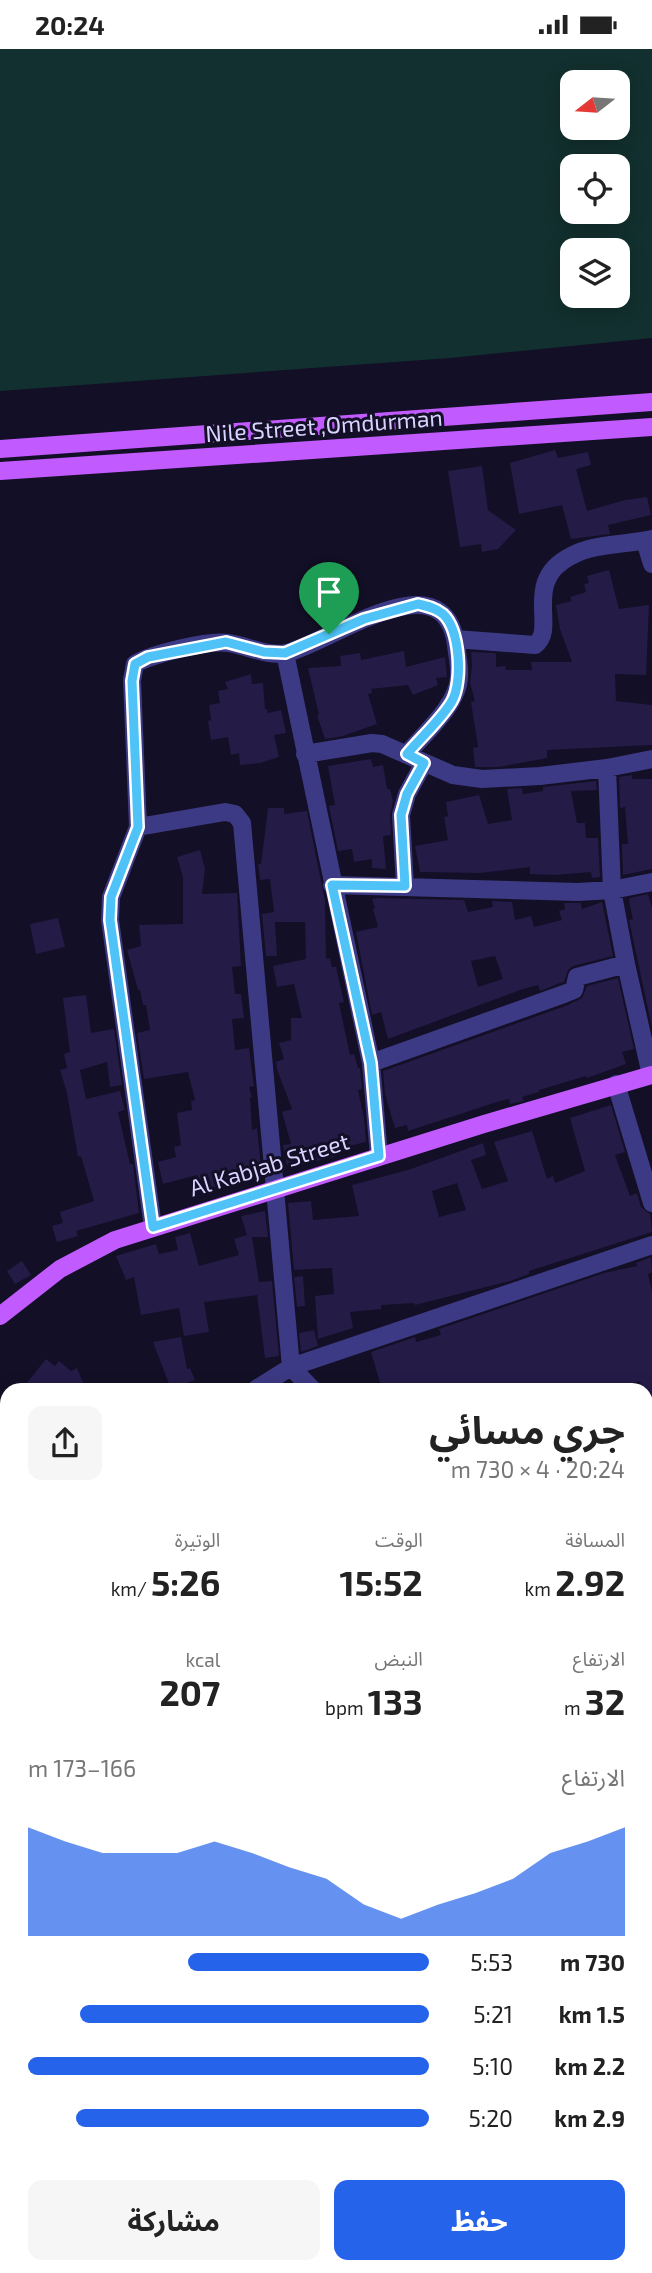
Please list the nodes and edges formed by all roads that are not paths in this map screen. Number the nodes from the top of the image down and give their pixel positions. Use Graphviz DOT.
graph roads {
  1 [pos="652,402"];
  2 [pos="652,426"];
  3 [pos="0,449"];
  4 [pos="0,471"];
  5 [pos="648,540"];
  6 [pos="652,564"];
  7 [pos="455,639"];
  8 [pos="285,653"];
  9 [pos="305,754"];
  10 [pos="407,754"];
  11 [pos="652,759"];
  12 [pos="424,763"];
  13 [pos="607,768"];
  14 [pos="138,827"];
  15 [pos="652,882"];
  16 [pos="332,885"];
  17 [pos="405,886"];
  18 [pos="612,890"];
  19 [pos="626,964"];
  20 [pos="371,1063"];
  21 [pos="652,1075"];
  22 [pos="616,1084"];
  23 [pos="379,1156"];
  24 [pos="274,1189"];
  25 [pos="652,1203"];
  26 [pos="153,1227"];
  27 [pos="652,1245"];
  28 [pos="0,1316"];
  29 [pos="291,1367"];
  30 [pos="266,1383"];
  31 [pos="307,1383"];
  1 -- 3 [label="main road"];
  2 -- 4 [label="main road, Nile Street ,Omdurman"];
  5 -- 6 [label="street"];
  5 -- 7 [label="street"];
  7 -- 8 [label="street"];
  7 -- 10 [label="street"];
  8 -- 9 [label="street"];
  8 -- 14 [label="street"];
  9 -- 10 [label="street"];
  9 -- 16 [label="street"];
  10 -- 12 [label="street"];
  11 -- 13 [label="street"];
  12 -- 13 [label="street"];
  12 -- 17 [label="street"];
  13 -- 18 [label="street"];
  14 -- 24 [label="street"];
  14 -- 26 [label="street"];
  15 -- 18 [label="street"];
  16 -- 17 [label="street"];
  16 -- 20 [label="street"];
  17 -- 18 [label="street"];
  18 -- 19 [label="street"];
  19 -- 20 [label="street"];
  19 -- 21 [label="street"];
  20 -- 23 [label="street"];
  21 -- 22 [label="main road, Al Kabjab Street"];
  22 -- 23 [label="main road, Al Kabjab Street"];
  22 -- 25 [label="street"];
  23 -- 24 [label="main road, Al Kabjab Street"];
  24 -- 26 [label="main road, Al Kabjab Street"];
  24 -- 29 [label="street"];
  26 -- 28 [label="main road, Al Kabjab Street"];
  27 -- 29 [label="street"];
  29 -- 30 [label="street"];
  29 -- 31 [label="street"];
}
